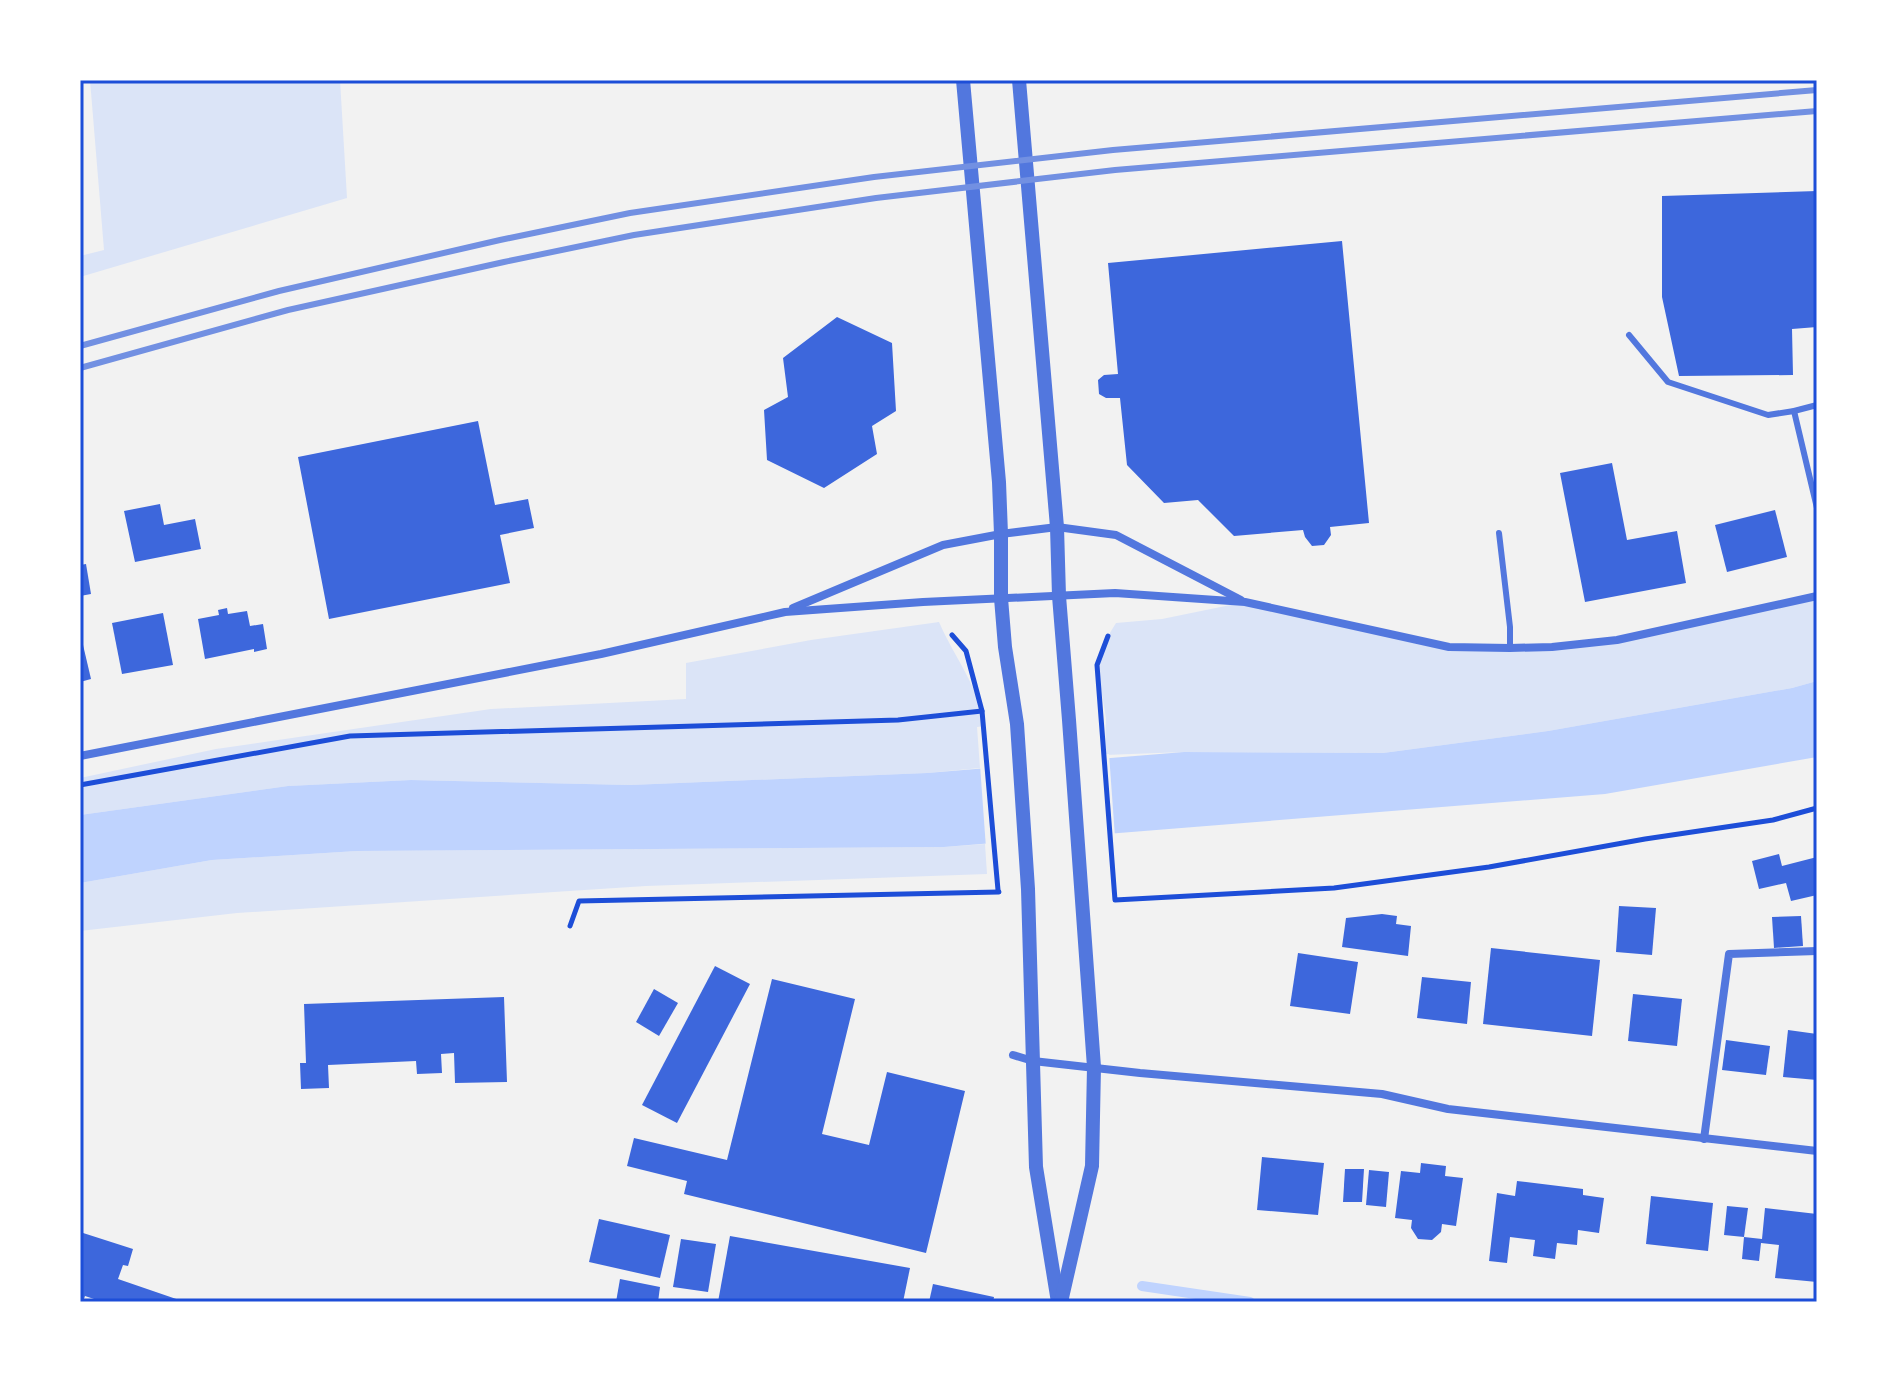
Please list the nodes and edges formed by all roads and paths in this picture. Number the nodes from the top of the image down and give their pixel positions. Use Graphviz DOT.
graph roads {
  1 [pos="963,80"];
  2 [pos="1019,80"];
  3 [pos="1629,335"];
  4 [pos="1817,405"];
  5 [pos="1794,411"];
  6 [pos="1817,508"];
  7 [pos="1057,527"];
  8 [pos="1499,533"];
  9 [pos="1001,534"];
  10 [pos="1059,596"];
  11 [pos="1817,596"];
  12 [pos="1001,598"];
  13 [pos="1245,602"];
  14 [pos="785,612"];
  15 [pos="952,635"];
  16 [pos="1108,636"];
  17 [pos="1510,648"];
  18 [pos="982,711"];
  19 [pos="80,756"];
  20 [pos="80,785"];
  21 [pos="1817,808"];
  22 [pos="570,926"];
  23 [pos="1817,951"];
  24 [pos="1013,1055"];
  25 [pos="1033,1061"];
  26 [pos="1094,1067"];
  27 [pos="1704,1139"];
  28 [pos="1817,1151"];
  29 [pos="1059,1302"];
  1 -- 9 [label="street"];
  2 -- 7 [label="street"];
  3 -- 5 [label="lane"];
  4 -- 5 [label="lane"];
  5 -- 6 [label="lane"];
  7 -- 9 [label="street"];
  7 -- 10 [label="street"];
  7 -- 13 [label="street"];
  8 -- 17 [label="lane"];
  9 -- 12 [label="street"];
  9 -- 14 [label="street"];
  10 -- 12 [label="street"];
  10 -- 13 [label="street"];
  10 -- 26 [label="street"];
  11 -- 17 [label="street"];
  12 -- 14 [label="street"];
  12 -- 25 [label="street"];
  13 -- 17 [label="street"];
  14 -- 19 [label="street"];
  15 -- 18 [label="path"];
  16 -- 21 [label="path"];
  18 -- 20 [label="path"];
  18 -- 22 [label="path"];
  23 -- 27 [label="street"];
  24 -- 25 [label="street"];
  25 -- 26 [label="street"];
  25 -- 29 [label="street"];
  26 -- 27 [label="street"];
  26 -- 29 [label="street"];
  27 -- 28 [label="street"];
}
